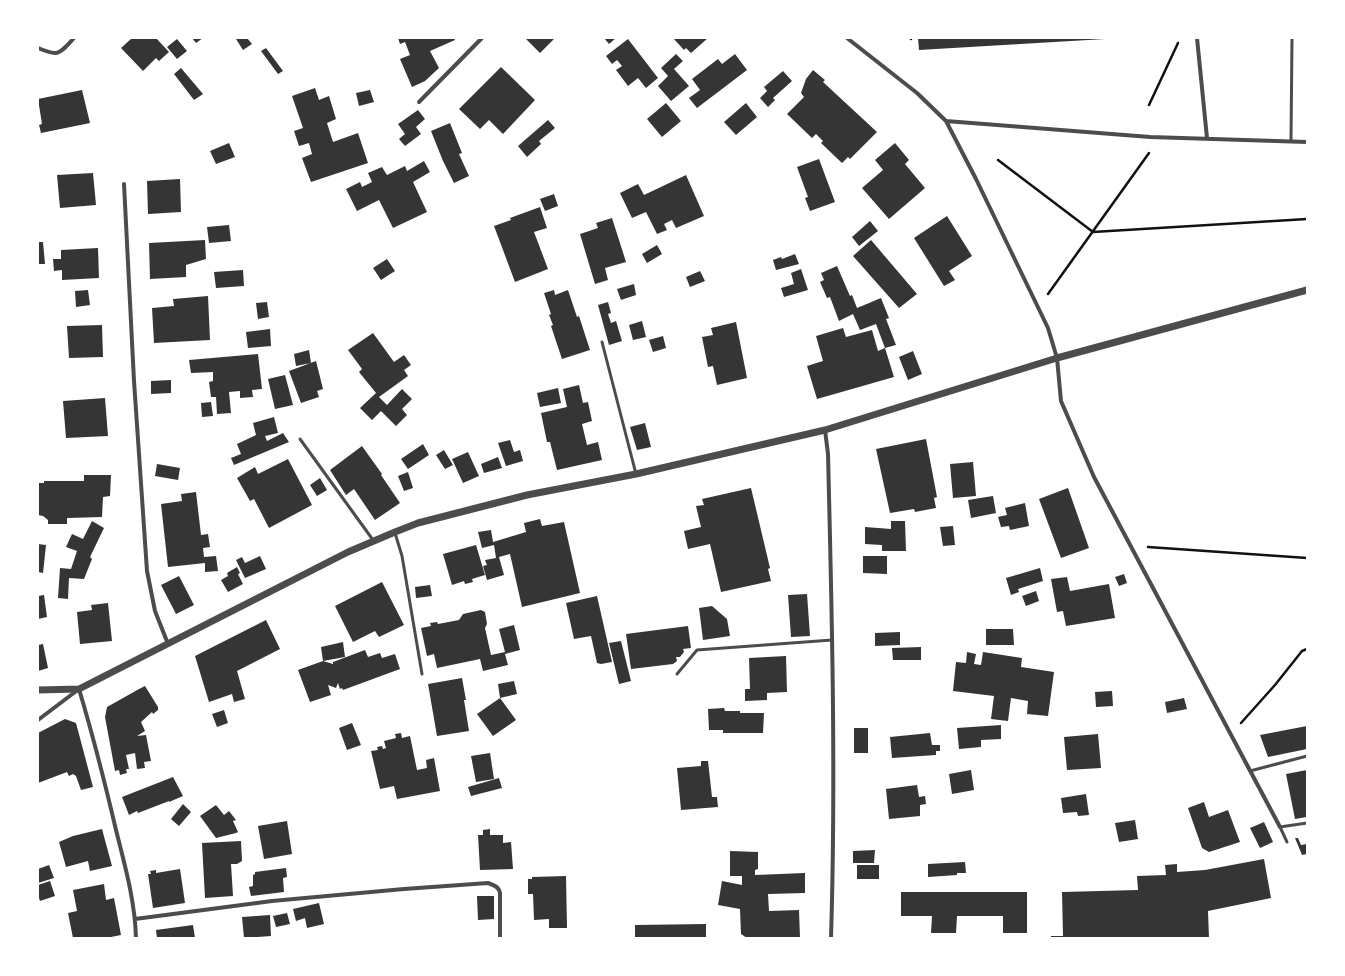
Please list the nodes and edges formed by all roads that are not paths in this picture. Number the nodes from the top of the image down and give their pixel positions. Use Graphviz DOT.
graph roads {
  1 [pos="74,38"];
  2 [pos="482,38"];
  3 [pos="847,38"];
  4 [pos="1197,38"];
  5 [pos="1292,38"];
  6 [pos="38,48"];
  7 [pos="419,102"];
  8 [pos="946,121"];
  9 [pos="1207,138"];
  10 [pos="1291,140"];
  11 [pos="1307,142"];
  12 [pos="124,184"];
  13 [pos="1307,290"];
  14 [pos="602,342"];
  15 [pos="1057,358"];
  16 [pos="825,430"];
  17 [pos="300,439"];
  18 [pos="636,474"];
  19 [pos="394,532"];
  20 [pos="373,540"];
  21 [pos="832,640"];
  22 [pos="168,644"];
  23 [pos="422,674"];
  24 [pos="677,674"];
  25 [pos="79,689"];
  26 [pos="38,690"];
  27 [pos="38,720"];
  28 [pos="1307,756"];
  29 [pos="1250,771"];
  30 [pos="1307,823"];
  31 [pos="1280,827"];
  32 [pos="1287,842"];
  33 [pos="136,919"];
  34 [pos="136,938"];
  35 [pos="500,938"];
  36 [pos="831,938"];
  1 -- 6 [label="street"];
  2 -- 7 [label="street"];
  3 -- 8 [label="street"];
  4 -- 9 [label="street"];
  5 -- 10 [label="lane"];
  8 -- 9 [label="street"];
  8 -- 15 [label="street"];
  9 -- 10 [label="street"];
  10 -- 11 [label="street"];
  12 -- 22 [label="street"];
  13 -- 15 [label="street"];
  14 -- 18 [label="lane"];
  15 -- 16 [label="street"];
  15 -- 29 [label="street"];
  16 -- 18 [label="street"];
  16 -- 21 [label="street"];
  17 -- 20 [label="lane"];
  18 -- 19 [label="street"];
  19 -- 20 [label="street"];
  19 -- 23 [label="lane"];
  20 -- 22 [label="street"];
  21 -- 24 [label="lane"];
  21 -- 36 [label="street"];
  22 -- 25 [label="street"];
  25 -- 26 [label="street"];
  25 -- 27 [label="street"];
  25 -- 33 [label="street"];
  28 -- 29 [label="lane"];
  29 -- 31 [label="street"];
  30 -- 31 [label="lane"];
  31 -- 32 [label="lane"];
  33 -- 34 [label="street"];
  33 -- 35 [label="street"];
}
